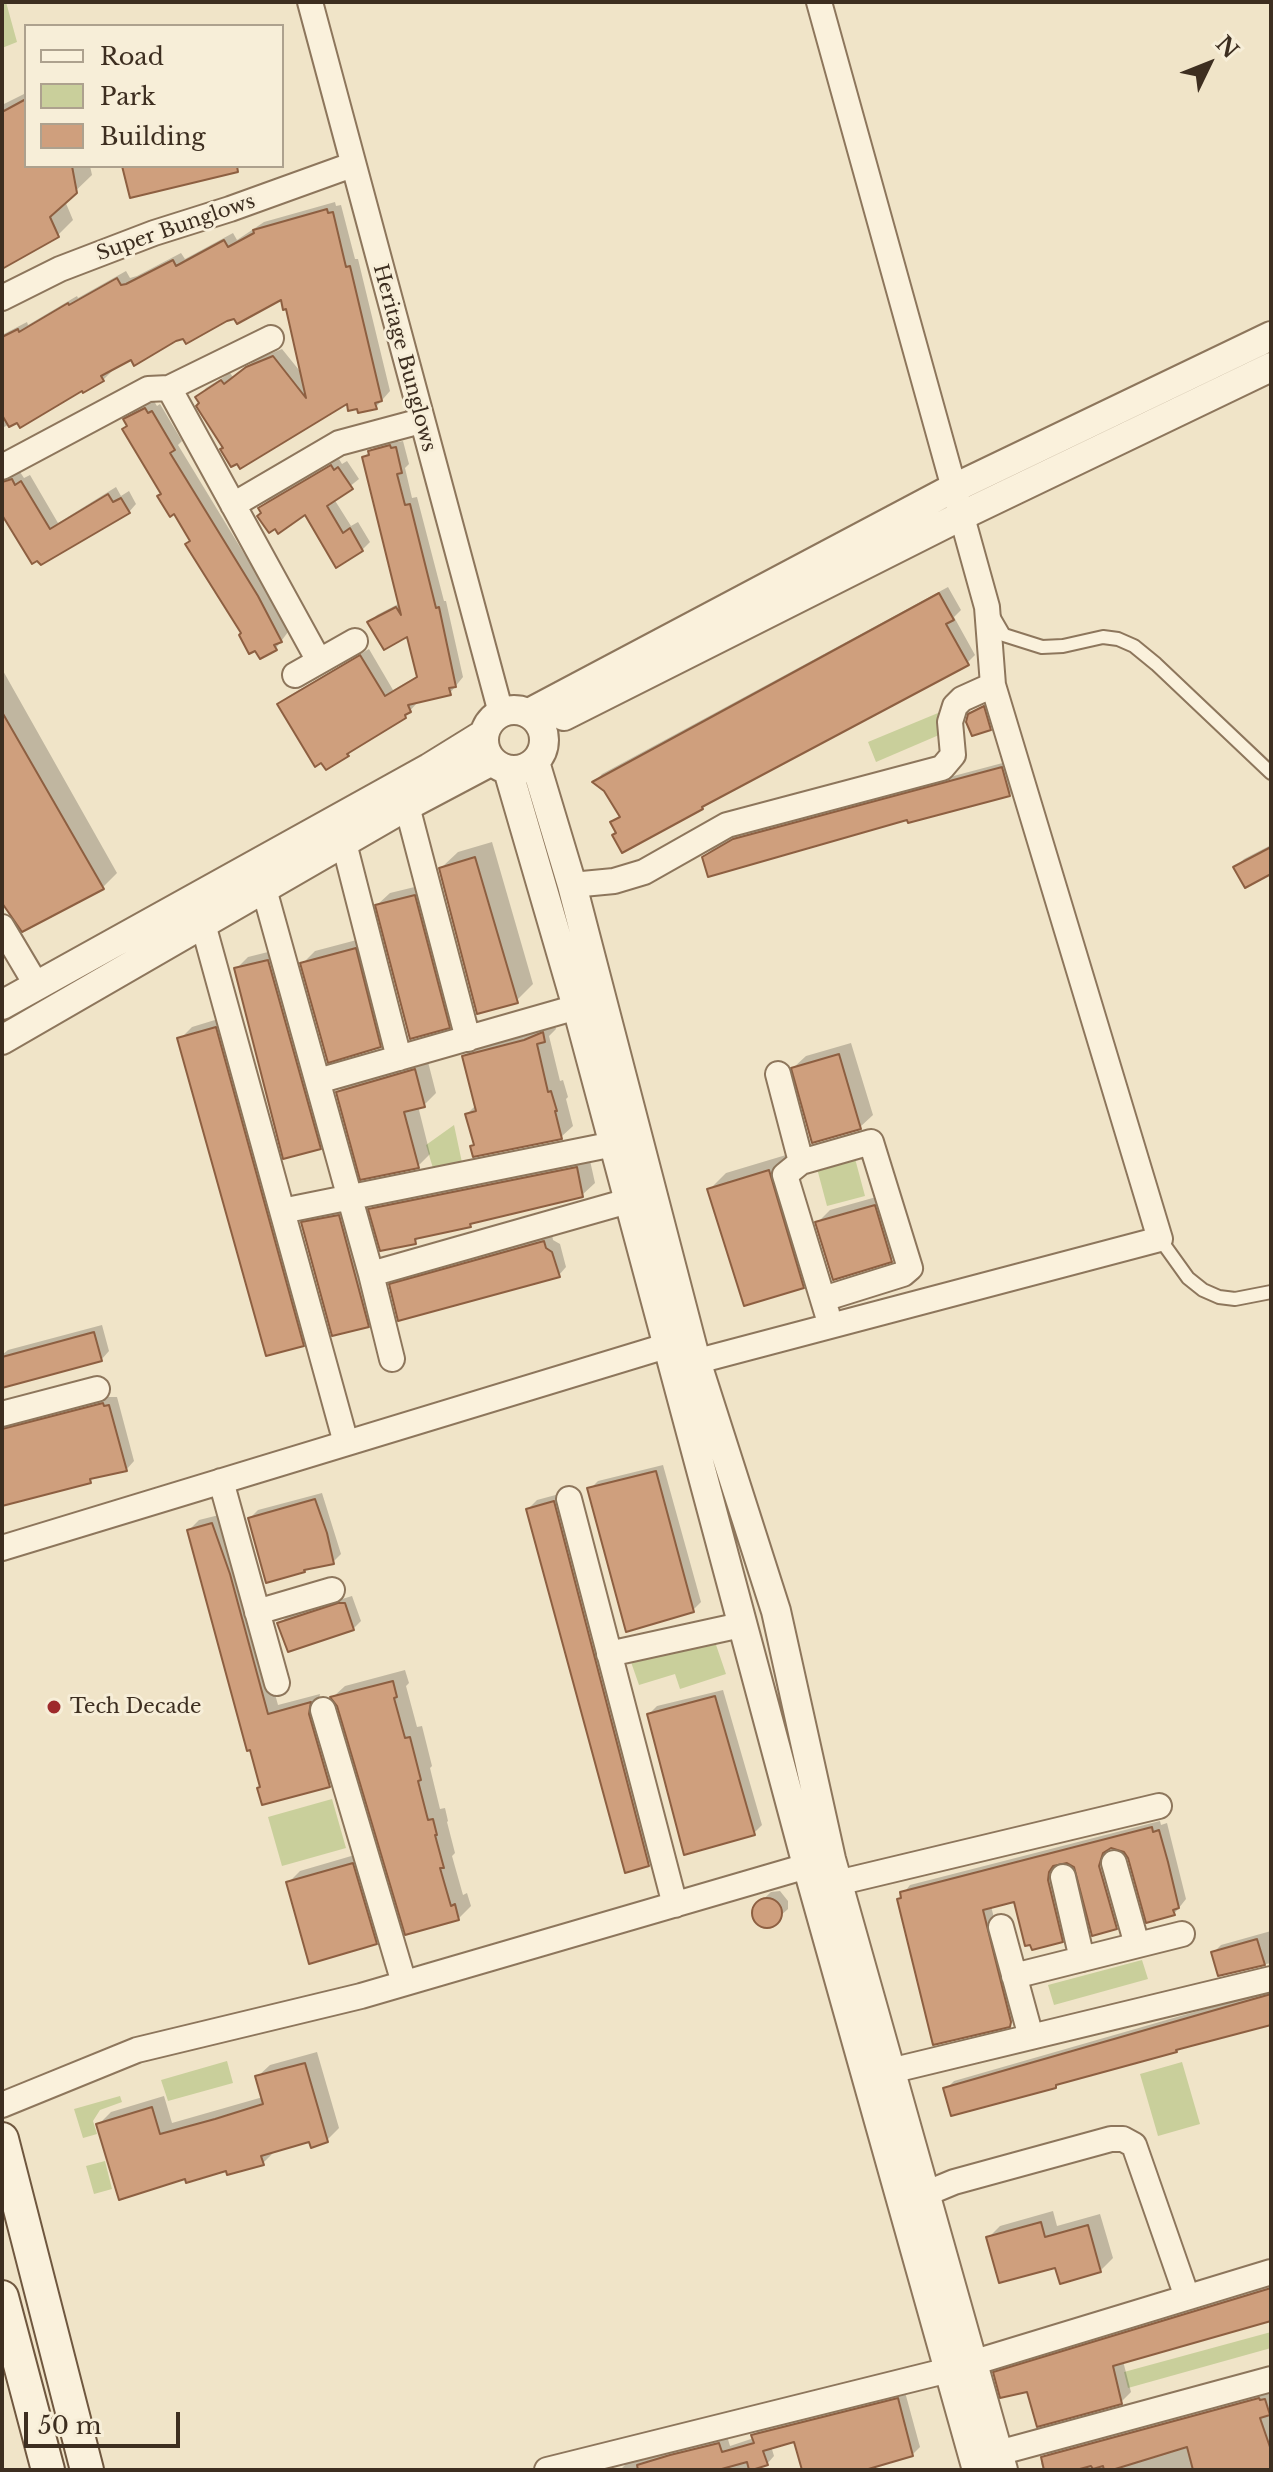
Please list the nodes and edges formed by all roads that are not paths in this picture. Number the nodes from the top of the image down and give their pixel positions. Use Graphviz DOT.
graph roads {
  1 [pos="310,2"];
  2 [pos="819,2"];
  3 [pos="352,165"];
  4 [pos="2,298"];
  5 [pos="1271,336"];
  6 [pos="271,338"];
  7 [pos="1271,367"];
  8 [pos="169,388"];
  9 [pos="421,421"];
  10 [pos="2,467"];
  11 [pos="955,487"];
  12 [pos="233,505"];
  13 [pos="963,515"];
  14 [pos="987,607"];
  15 [pos="355,641"];
  16 [pos="319,661"];
  17 [pos="295,675"];
  18 [pos="993,685"];
  19 [pos="513,740"];
  20 [pos="1271,773"];
  21 [pos="407,806"];
  22 [pos="344,843"];
  23 [pos="572,885"];
  24 [pos="264,889"];
  25 [pos="203,924"];
  26 [pos="2,927"];
  27 [pos="37,986"];
  28 [pos="2,1005"];
  29 [pos="577,1007"];
  30 [pos="468,1039"];
  31 [pos="2,1040"];
  32 [pos="399,1058"];
  33 [pos="778,1074"];
  34 [pos="318,1081"];
  35 [pos="882,1129"];
  36 [pos="614,1144"];
  37 [pos="801,1162"];
  38 [pos="350,1198"];
  39 [pos="628,1201"];
  40 [pos="282,1211"];
  41 [pos="1160,1239"];
  42 [pos="371,1274"];
  43 [pos="1271,1292"];
  44 [pos="823,1299"];
  45 [pos="927,1300"];
  46 [pos="831,1325"];
  47 [pos="679,1358"];
  48 [pos="392,1359"];
  49 [pos="97,1389"];
  50 [pos="2,1414"];
  51 [pos="346,1443"];
  52 [pos="221,1481"];
  53 [pos="569,1499"];
  54 [pos="2,1548"];
  55 [pos="332,1590"];
  56 [pos="257,1612"];
  57 [pos="741,1625"];
  58 [pos="609,1654"];
  59 [pos="277,1683"];
  60 [pos="323,1710"];
  61 [pos="1159,1806"];
  62 [pos="1114,1863"];
  63 [pos="825,1869"];
  64 [pos="1063,1877"];
  65 [pos="675,1905"];
  66 [pos="1001,1927"];
  67 [pos="1182,1934"];
  68 [pos="1137,1945"];
  69 [pos="1082,1959"];
  70 [pos="1014,1976"];
  71 [pos="1271,1979"];
  72 [pos="404,1983"];
  73 [pos="1031,2037"];
  74 [pos="890,2071"];
  75 [pos="2,2105"];
  76 [pos="2,2139"];
  77 [pos="925,2194"];
  78 [pos="1271,2272"];
  79 [pos="2,2297"];
  80 [pos="1187,2297"];
  81 [pos="961,2367"];
  82 [pos="1271,2379"];
  83 [pos="993,2464"];
  84 [pos="48,2470"];
  85 [pos="87,2470"];
  86 [pos="547,2470"];
  1 -- 3 [label="street, Heritage Bunglows"];
  2 -- 11 [label="street"];
  3 -- 4 [label="street, Super Bunglows"];
  3 -- 9 [label="street, Heritage Bunglows"];
  5 -- 11 [label="street"];
  6 -- 8 [label="street"];
  7 -- 13 [label="street"];
  8 -- 10 [label="street"];
  8 -- 12 [label="street"];
  9 -- 12 [label="street"];
  9 -- 19 [label="street, Heritage Bunglows"];
  11 -- 13 [label="street"];
  11 -- 19 [label="street"];
  12 -- 16 [label="street"];
  13 -- 14 [label="street"];
  13 -- 19 [label="street"];
  14 -- 18 [label="street"];
  14 -- 20 [label="lane"];
  15 -- 16 [label="street"];
  16 -- 17 [label="street"];
  18 -- 23 [label="street"];
  18 -- 41 [label="street"];
  19 -- 21 [label="street"];
  19 -- 23 [label="street"];
  19 -- 27 [label="street"];
  19 -- 29 [label="street"];
  21 -- 22 [label="street"];
  21 -- 30 [label="street"];
  22 -- 24 [label="street"];
  22 -- 32 [label="street"];
  23 -- 47 [label="street"];
  24 -- 25 [label="street"];
  24 -- 34 [label="street"];
  25 -- 31 [label="street"];
  25 -- 40 [label="street"];
  26 -- 27 [label="street"];
  27 -- 28 [label="street"];
  29 -- 30 [label="street"];
  29 -- 36 [label="street"];
  30 -- 32 [label="street"];
  32 -- 34 [label="street"];
  33 -- 37 [label="street"];
  34 -- 38 [label="street"];
  35 -- 45 [label="street"];
  36 -- 38 [label="street"];
  36 -- 39 [label="street"];
  37 -- 44 [label="street"];
  37 -- 44 [label="street"];
  38 -- 40 [label="street"];
  38 -- 42 [label="street"];
  39 -- 42 [label="street"];
  39 -- 47 [label="street"];
  40 -- 51 [label="street"];
  41 -- 43 [label="lane"];
  41 -- 45 [label="street"];
  42 -- 48 [label="street"];
  44 -- 46 [label="street"];
  45 -- 46 [label="street"];
  46 -- 47 [label="street"];
  47 -- 51 [label="street"];
  47 -- 57 [label="street"];
  47 -- 63 [label="street"];
  49 -- 50 [label="street"];
  51 -- 52 [label="street"];
  52 -- 54 [label="street"];
  52 -- 56 [label="street"];
  53 -- 58 [label="street"];
  55 -- 56 [label="street"];
  56 -- 59 [label="street"];
  57 -- 58 [label="street"];
  57 -- 63 [label="street"];
  58 -- 65 [label="street"];
  60 -- 72 [label="street"];
  61 -- 63 [label="street"];
  62 -- 68 [label="street"];
  63 -- 65 [label="street"];
  63 -- 74 [label="street"];
  63 -- 81 [label="street"];
  64 -- 69 [label="street"];
  65 -- 72 [label="street"];
  66 -- 70 [label="street"];
  67 -- 68 [label="street"];
  68 -- 69 [label="street"];
  69 -- 70 [label="street"];
  70 -- 73 [label="street"];
  71 -- 73 [label="street"];
  72 -- 75 [label="street"];
  73 -- 74 [label="street"];
  74 -- 77 [label="street"];
  76 -- 85 [label="main road"];
  77 -- 80 [label="street"];
  77 -- 81 [label="street"];
  78 -- 80 [label="street"];
  79 -- 84 [label="main road"];
  80 -- 81 [label="street"];
  81 -- 83 [label="street"];
  81 -- 86 [label="street"];
  82 -- 83 [label="street"];
}
